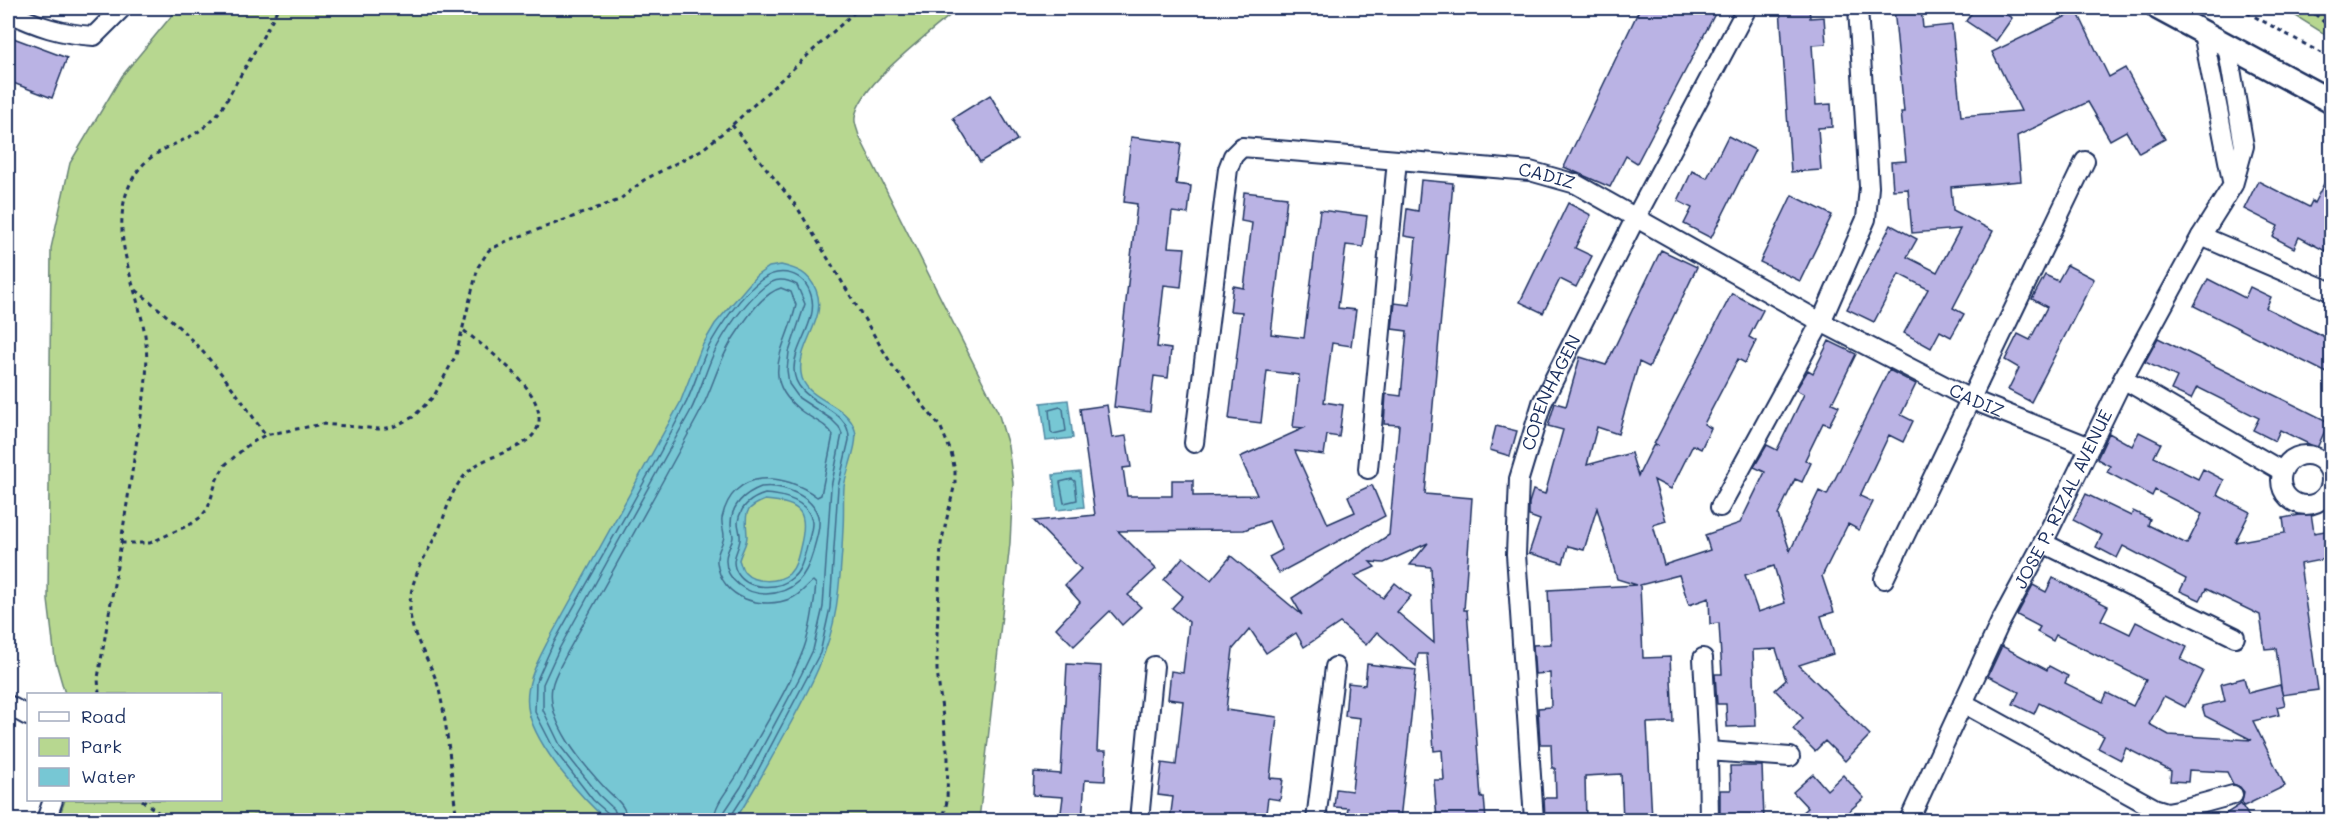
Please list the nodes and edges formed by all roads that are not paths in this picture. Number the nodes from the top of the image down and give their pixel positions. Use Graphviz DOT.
graph roads {
  1 [pos="122,8"];
  2 [pos="1747,8"];
  3 [pos="1858,8"];
  4 [pos="2158,8"];
  5 [pos="8,12"];
  6 [pos="2203,33"];
  7 [pos="2228,45"];
  8 [pos="2331,102"];
  9 [pos="1397,160"];
  10 [pos="2085,161"];
  11 [pos="2233,185"];
  12 [pos="1636,217"];
  13 [pos="2202,236"];
  14 [pos="2331,292"];
  15 [pos="1821,322"];
  16 [pos="2123,379"];
  17 [pos="1970,399"];
  18 [pos="1194,442"];
  19 [pos="2090,447"];
  20 [pos="1368,468"];
  21 [pos="2282,471"];
  22 [pos="1720,507"];
  23 [pos="2043,543"];
  24 [pos="1884,579"];
  25 [pos="2235,637"];
  26 [pos="1703,658"];
  27 [pos="1154,666"];
  28 [pos="1335,666"];
  29 [pos="1963,703"];
  30 [pos="8,705"];
  31 [pos="27,715"];
  32 [pos="1708,751"];
  33 [pos="1790,757"];
  34 [pos="2233,795"];
  35 [pos="53,801"];
  36 [pos="46,820"];
  37 [pos="1139,820"];
  38 [pos="1316,820"];
  39 [pos="1534,820"];
  40 [pos="1709,820"];
  41 [pos="1909,820"];
  1 -- 5 [label="street"];
  2 -- 12 [label="street, COPENHAGEN"];
  3 -- 15 [label="street"];
  4 -- 6 [label="main road"];
  6 -- 7 [label="main road"];
  6 -- 11 [label="street"];
  7 -- 8 [label="main road"];
  7 -- 11 [label="street, JOSE P. RIZAL AVENUE"];
  9 -- 12 [label="street, CADIZ"];
  9 -- 18 [label="street, CADIZ"];
  9 -- 20 [label="street"];
  10 -- 17 [label="street"];
  11 -- 13 [label="street, JOSE P. RIZAL AVENUE"];
  12 -- 15 [label="street, CADIZ"];
  12 -- 39 [label="street, COPENHAGEN"];
  13 -- 14 [label="street"];
  13 -- 16 [label="street, JOSE P. RIZAL AVENUE"];
  15 -- 17 [label="street, CADIZ"];
  15 -- 22 [label="street"];
  16 -- 19 [label="street, JOSE P. RIZAL AVENUE"];
  16 -- 21 [label="street"];
  17 -- 19 [label="street, CADIZ"];
  17 -- 24 [label="street"];
  19 -- 23 [label="street, JOSE P. RIZAL AVENUE"];
  23 -- 25 [label="street"];
  23 -- 29 [label="street, JOSE P. RIZAL AVENUE"];
  26 -- 32 [label="street"];
  27 -- 37 [label="street"];
  28 -- 38 [label="street"];
  29 -- 34 [label="street"];
  29 -- 41 [label="street, JOSE P. RIZAL AVENUE"];
  30 -- 31 [label="street"];
  32 -- 33 [label="street"];
  32 -- 40 [label="street"];
  35 -- 36 [label="street"];
}
